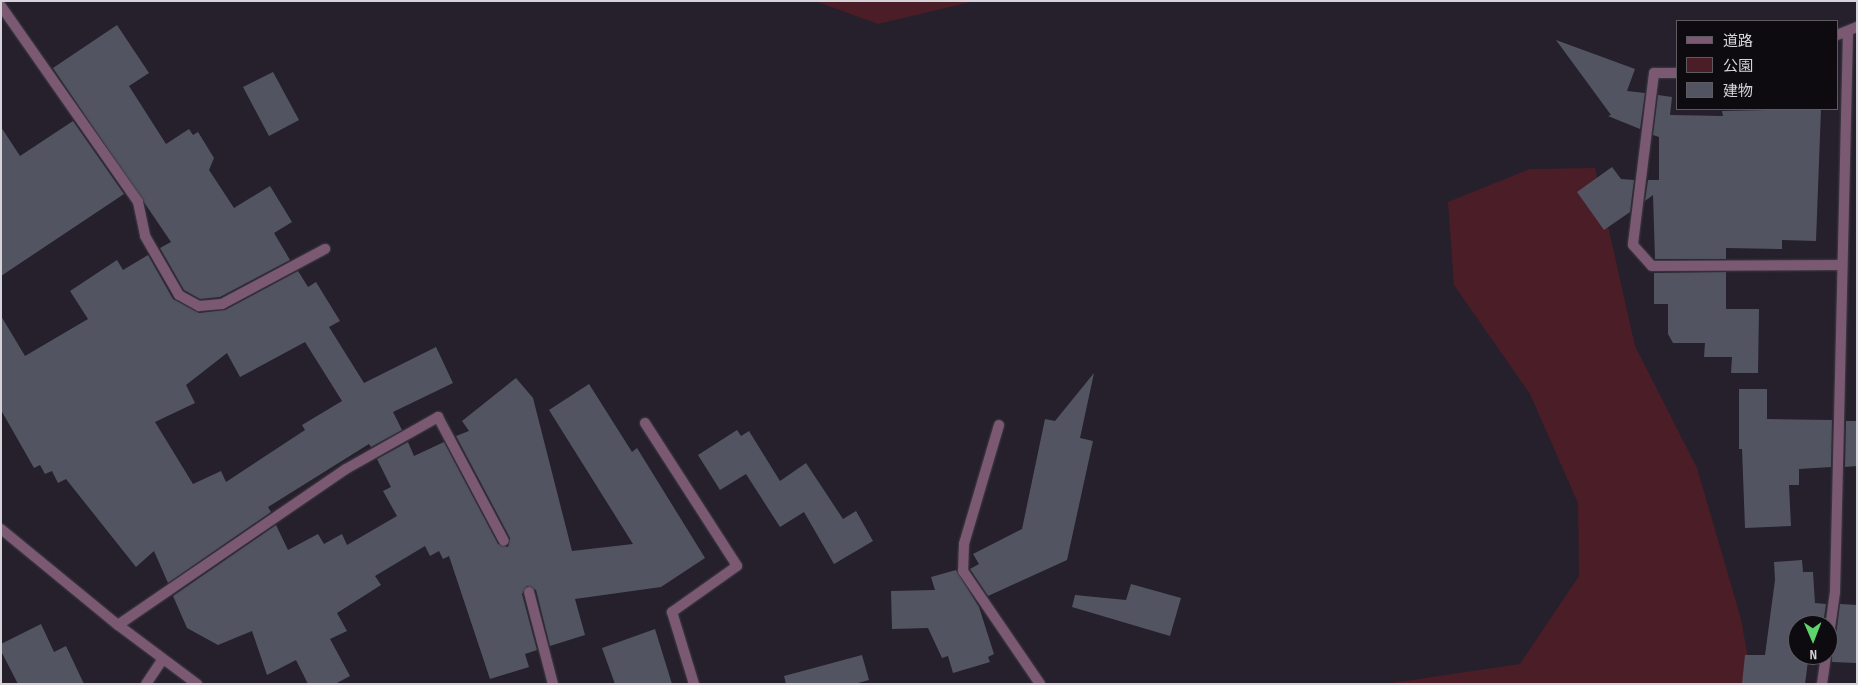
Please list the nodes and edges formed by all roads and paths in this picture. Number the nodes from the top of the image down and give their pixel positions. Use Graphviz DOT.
graph roads {
  1 [pos="1,6"];
  2 [pos="1852,29"];
  3 [pos="1838,36"];
  4 [pos="1676,73"];
  5 [pos="325,249"];
  6 [pos="1841,264"];
  7 [pos="645,423"];
  8 [pos="999,425"];
  9 [pos="1,529"];
  10 [pos="504,541"];
  11 [pos="529,592"];
  12 [pos="1832,615"];
  13 [pos="118,625"];
  14 [pos="163,658"];
  15 [pos="1825,665"];
  16 [pos="146,684"];
  17 [pos="197,684"];
  18 [pos="553,684"];
  19 [pos="694,684"];
  20 [pos="1040,684"];
  21 [pos="1822,684"];
  1 -- 5 [label="street"];
  2 -- 3 [label="street"];
  2 -- 6 [label="street"];
  4 -- 6 [label="street"];
  6 -- 12 [label="street"];
  7 -- 19 [label="street"];
  8 -- 20 [label="street"];
  9 -- 13 [label="street"];
  10 -- 13 [label="street"];
  11 -- 18 [label="street"];
  13 -- 14 [label="street"];
  14 -- 16 [label="street"];
  14 -- 17 [label="street"];
  15 -- 21 [label="street"];
}
